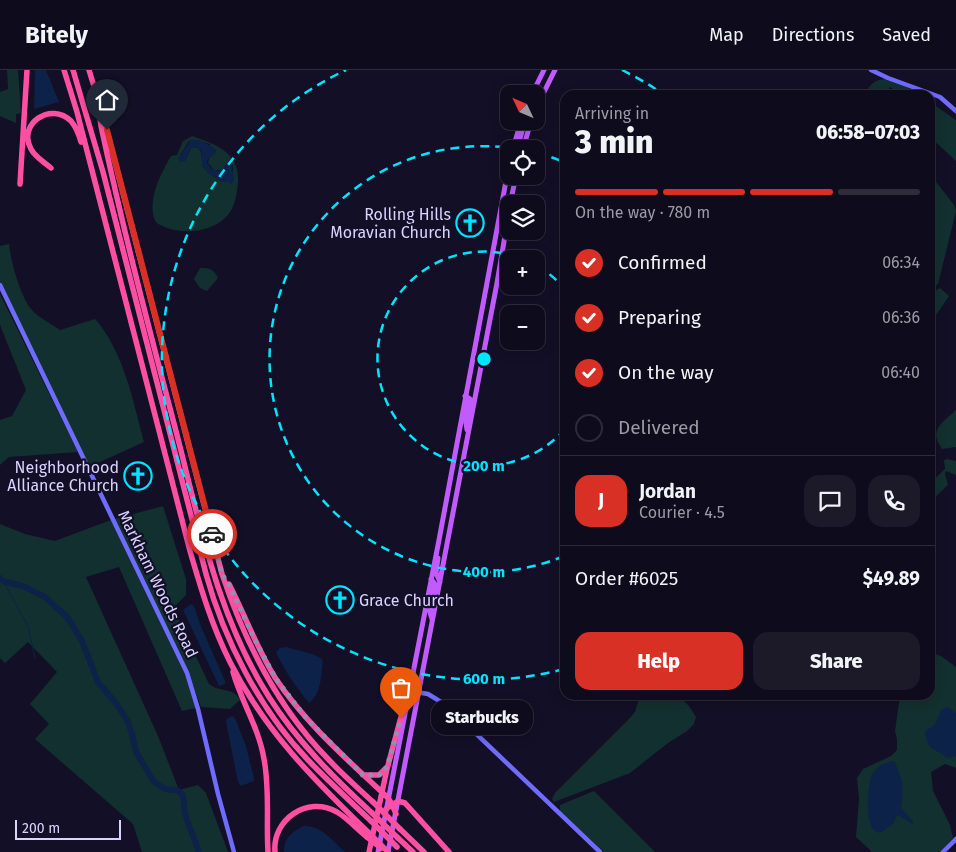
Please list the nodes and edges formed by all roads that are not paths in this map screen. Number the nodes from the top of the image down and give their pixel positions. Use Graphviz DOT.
graph roads {
  1 [pos="27,70"];
  2 [pos="64,70"];
  3 [pos="73,70"];
  4 [pos="89,70"];
  5 [pos="544,70"];
  6 [pos="555,70"];
  7 [pos="871,70"];
  8 [pos="536,85"];
  9 [pos="545,90"];
  10 [pos="921,90"];
  11 [pos="935,95"];
  12 [pos="98,97"];
  13 [pos="956,111"];
  14 [pos="51,168"];
  15 [pos="94,177"];
  16 [pos="20,184"];
  17 [pos="505,185"];
  18 [pos="504,240"];
  19 [pos="0,285"];
  20 [pos="465,396"];
  21 [pos="468,432"];
  22 [pos="439,540"];
  23 [pos="222,574"];
  24 [pos="431,579"];
  25 [pos="440,582"];
  26 [pos="432,623"];
  27 [pos="230,662"];
  28 [pos="410,691"];
  29 [pos="418,692"];
  30 [pos="407,705"];
  31 [pos="387,767"];
  32 [pos="363,775"];
  33 [pos="381,792"];
  34 [pos="393,801"];
  35 [pos="386,809"];
  36 [pos="396,814"];
  37 [pos="367,834"];
  38 [pos="956,839"];
  39 [pos="234,852"];
  40 [pos="268,852"];
  41 [pos="275,852"];
  42 [pos="369,852"];
  43 [pos="378,852"];
  44 [pos="388,852"];
  45 [pos="402,852"];
  46 [pos="413,852"];
  47 [pos="424,852"];
  48 [pos="448,852"];
  49 [pos="600,852"];
  50 [pos="943,852"];
  1 -- 16 [label="highway"];
  2 -- 15 [label="highway"];
  3 -- 45 [label="highway, bridge"];
  4 -- 12 [label="highway"];
  5 -- 8 [label="main road"];
  6 -- 9 [label="main road"];
  7 -- 10 [label="main road"];
  11 -- 13 [label="main road"];
  12 -- 23 [label="highway"];
  12 -- 46 [label="highway, bridge"];
  14 -- 15 [label="highway"];
  15 -- 27 [label="highway"];
  17 -- 20 [label="main road"];
  18 -- 21 [label="main road"];
  19 -- 39 [label="main road, Markham Woods Road"];
  20 -- 21 [label="main road"];
  20 -- 22 [label="main road"];
  21 -- 25 [label="main road"];
  22 -- 24 [label="main road"];
  22 -- 25 [label="main road"];
  23 -- 32 [label="highway"];
  23 -- 47 [label="highway, bridge"];
  24 -- 26 [label="main road"];
  24 -- 28 [label="main road"];
  25 -- 26 [label="main road"];
  26 -- 29 [label="main road"];
  27 -- 37 [label="highway"];
  27 -- 40 [label="highway"];
  28 -- 29 [label="main road"];
  28 -- 30 [label="main road"];
  29 -- 34 [label="main road"];
  29 -- 49 [label="main road"];
  30 -- 31 [label="highway"];
  30 -- 34 [label="main road"];
  31 -- 32 [label="highway"];
  31 -- 33 [label="highway"];
  32 -- 33 [label="highway"];
  33 -- 34 [label="highway"];
  33 -- 42 [label="highway"];
  34 -- 35 [label="highway"];
  34 -- 36 [label="highway"];
  34 -- 48 [label="highway"];
  35 -- 43 [label="main road"];
  36 -- 44 [label="main road"];
  37 -- 41 [label="highway"];
  37 -- 44 [label="highway, bridge"];
  38 -- 50 [label="main road"];
}
